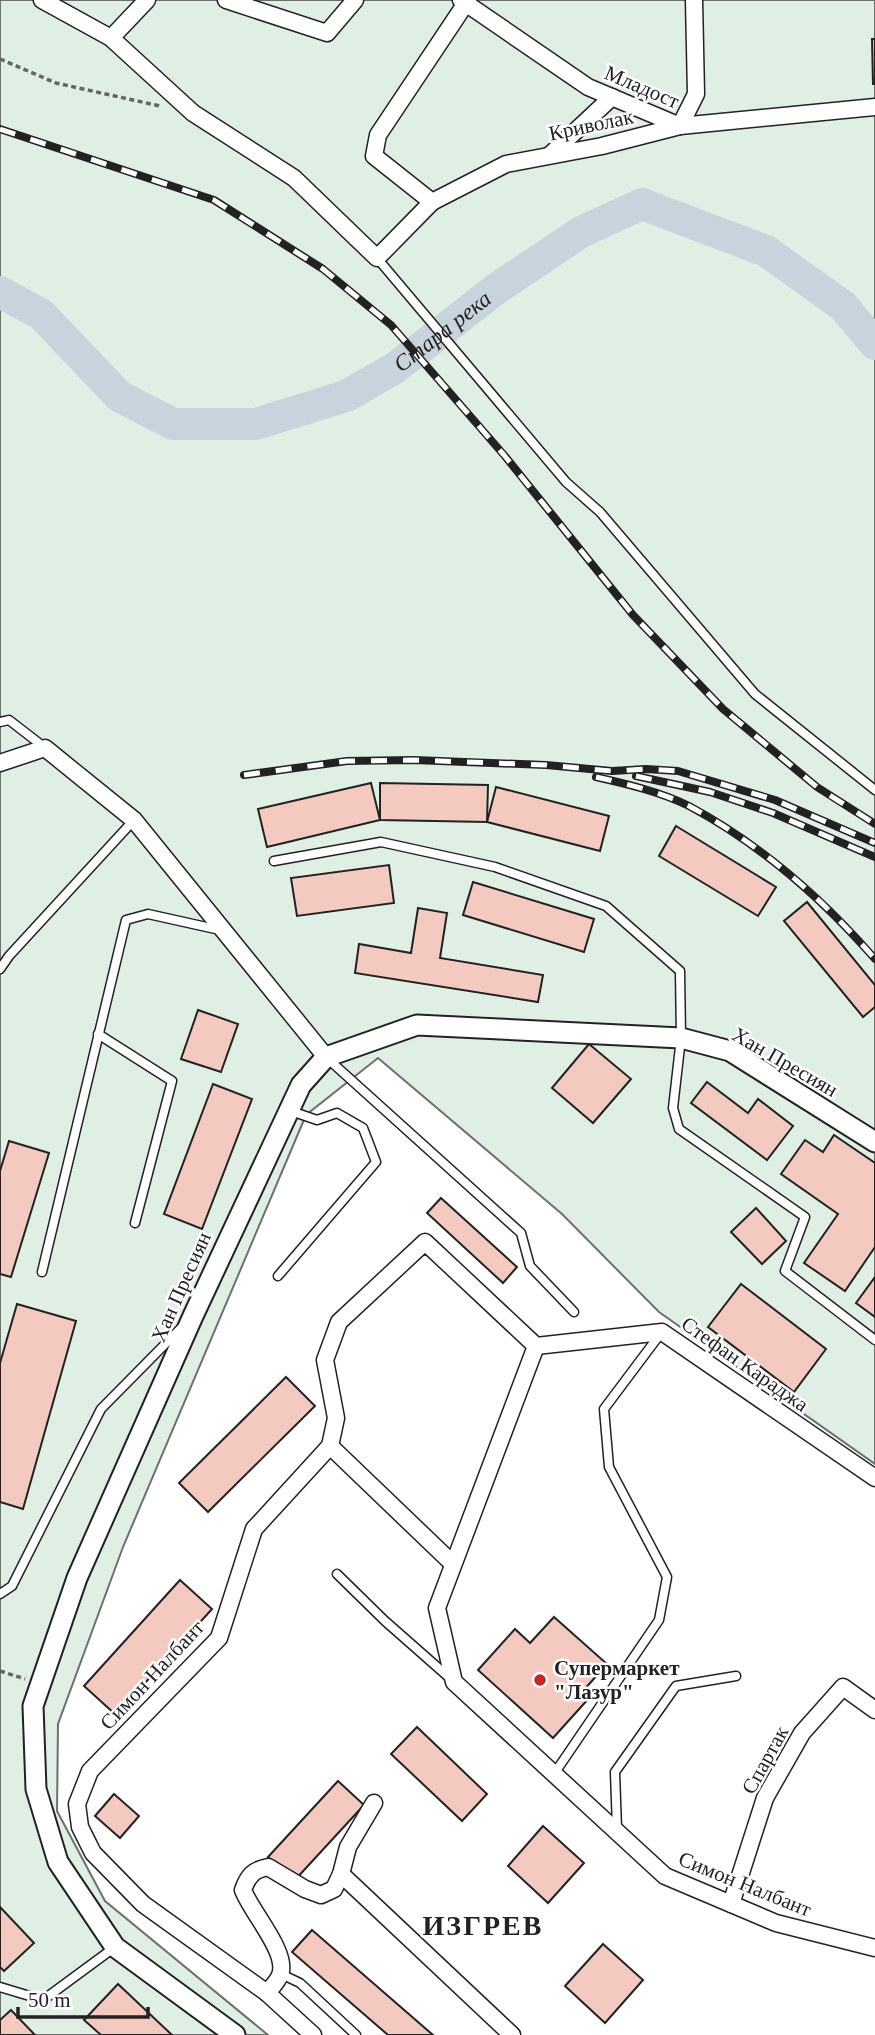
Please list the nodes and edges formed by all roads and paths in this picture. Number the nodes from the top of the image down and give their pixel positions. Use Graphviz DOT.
graph roads {
  1 [pos="42,0"];
  2 [pos="147,0"];
  3 [pos="226,0"];
  4 [pos="355,0"];
  5 [pos="694,0"];
  6 [pos="465,1"];
  7 [pos="111,38"];
  8 [pos="0,59"];
  9 [pos="612,97"];
  10 [pos="875,107"];
  11 [pos="193,113"];
  12 [pos="680,126"];
  13 [pos="550,155"];
  14 [pos="432,202"];
  15 [pos="377,258"];
  16 [pos="0,722"];
  17 [pos="45,748"];
  18 [pos="0,763"];
  19 [pos="875,790"];
  20 [pos="134,820"];
  21 [pos="274,861"];
  22 [pos="224,931"];
  23 [pos="0,970"];
  24 [pos="99,1034"];
  25 [pos="681,1038"];
  26 [pos="326,1057"];
  27 [pos="288,1110"];
  28 [pos="875,1142"];
  29 [pos="135,1223"];
  30 [pos="42,1272"];
  31 [pos="278,1276"];
  32 [pos="574,1312"];
  33 [pos="192,1316"];
  34 [pos="662,1332"];
  35 [pos="875,1340"];
  36 [pos="536,1346"];
  37 [pos="330,1446"];
  38 [pos="875,1478"];
  39 [pos="453,1564"];
  40 [pos="337,1574"];
  41 [pos="0,1594"];
  42 [pos="0,1671"];
  43 [pos="736,1676"];
  44 [pos="454,1682"];
  45 [pos="40,1684"];
  46 [pos="875,1710"];
  47 [pos="554,1774"];
  48 [pos="374,1803"];
  49 [pos="617,1832"];
  50 [pos="341,1874"];
  51 [pos="731,1904"];
  52 [pos="115,1947"];
  53 [pos="875,1948"];
  54 [pos="281,1974"];
  55 [pos="0,1987"];
  56 [pos="267,1993"];
  57 [pos="235,2035"];
  58 [pos="313,2035"];
  59 [pos="356,2035"];
  60 [pos="512,2035"];
  1 -- 7 [label="street"];
  2 -- 7 [label="street"];
  3 -- 4 [label="street"];
  5 -- 12 [label="street"];
  6 -- 9 [label="street, Младост"];
  6 -- 14 [label="street"];
  7 -- 11 [label="street"];
  8 -- 11 [label="path"];
  9 -- 12 [label="street, Младост"];
  9 -- 13 [label="street"];
  10 -- 12 [label="street, Младост"];
  11 -- 15 [label="street"];
  12 -- 13 [label="street, Криволак"];
  13 -- 14 [label="street, Криволак"];
  14 -- 15 [label="street"];
  15 -- 19 [label="lane"];
  16 -- 17 [label="lane"];
  17 -- 18 [label="street"];
  17 -- 20 [label="street"];
  20 -- 22 [label="street"];
  20 -- 23 [label="lane"];
  21 -- 25 [label="lane"];
  22 -- 24 [label="lane"];
  22 -- 26 [label="street"];
  24 -- 29 [label="lane"];
  24 -- 30 [label="lane"];
  25 -- 26 [label="street, Хан Пресиян"];
  25 -- 28 [label="street, Хан Пресиян"];
  25 -- 35 [label="lane"];
  26 -- 27 [label="street, Хан Пресиян"];
  26 -- 32 [label="lane"];
  27 -- 31 [label="lane"];
  27 -- 33 [label="street, Хан Пресиян"];
  33 -- 41 [label="lane"];
  33 -- 45 [label="street, Хан Пресиян"];
  34 -- 36 [label="street, Стефан Караджа"];
  34 -- 38 [label="street, Стефан Караджа"];
  34 -- 47 [label="lane"];
  36 -- 37 [label="street"];
  36 -- 39 [label="street"];
  37 -- 39 [label="street"];
  37 -- 56 [label="street, Симон Налбант"];
  39 -- 44 [label="street"];
  40 -- 44 [label="lane"];
  42 -- 45 [label="path"];
  43 -- 49 [label="lane"];
  44 -- 47 [label="street, Симон Налбант"];
  45 -- 52 [label="street, Хан Пресиян"];
  46 -- 51 [label="street, Спартак"];
  47 -- 49 [label="street, Симон Налбант"];
  48 -- 50 [label="street"];
  49 -- 51 [label="street, Симон Налбант"];
  50 -- 54 [label="street"];
  50 -- 60 [label="street"];
  51 -- 53 [label="street, Симон Налбант"];
  52 -- 55 [label="lane"];
  52 -- 57 [label="street, Хан Пресиян"];
  54 -- 56 [label="street"];
  54 -- 59 [label="lane"];
  56 -- 58 [label="street, Симон Налбант"];
}
